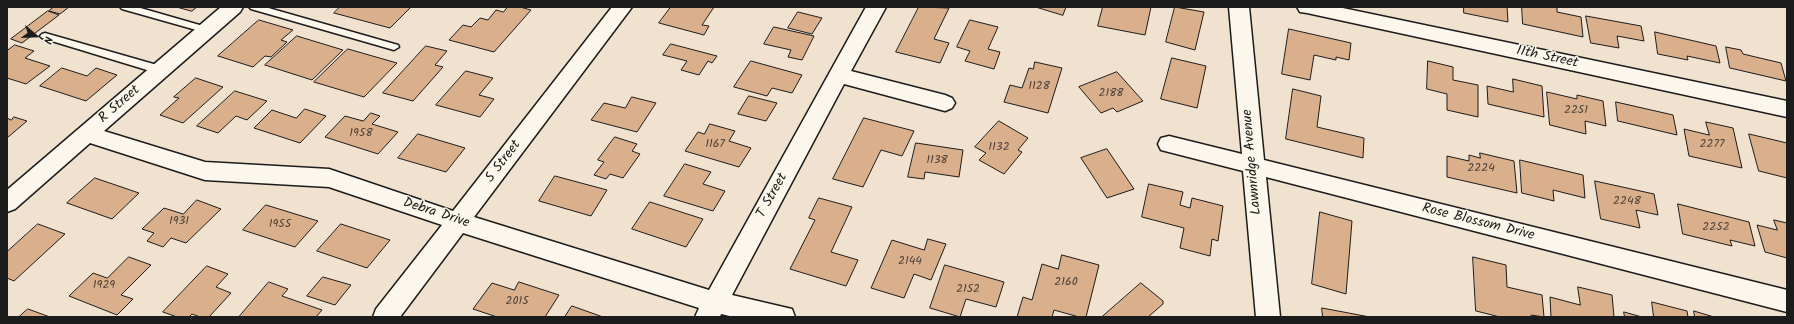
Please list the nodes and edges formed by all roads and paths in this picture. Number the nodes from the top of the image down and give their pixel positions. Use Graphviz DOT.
graph roads {
  1 [pos="125,7"];
  2 [pos="234,7"];
  3 [pos="254,7"];
  4 [pos="622,7"];
  5 [pos="876,7"];
  6 [pos="1239,7"];
  7 [pos="1307,7"];
  8 [pos="207,30"];
  9 [pos="45,36"];
  10 [pos="394,47"];
  11 [pos="160,70"];
  12 [pos="840,76"];
  13 [pos="945,103"];
  14 [pos="1787,109"];
  15 [pos="86,134"];
  16 [pos="1169,144"];
  17 [pos="1253,165"];
  18 [pos="7,203"];
  19 [pos="459,222"];
  20 [pos="1787,300"];
  21 [pos="711,310"];
  22 [pos="385,317"];
  23 [pos="783,317"];
  24 [pos="1268,317"];
  1 -- 8 [label="lane"];
  2 -- 8 [label="street, R Street"];
  3 -- 10 [label="lane"];
  4 -- 19 [label="street, S Street"];
  5 -- 12 [label="street, T Street"];
  6 -- 17 [label="street, Lawnridge Avenue"];
  7 -- 14 [label="street, 11th Street"];
  8 -- 11 [label="street, R Street"];
  9 -- 11 [label="lane"];
  11 -- 15 [label="street, R Street"];
  12 -- 13 [label="street"];
  12 -- 21 [label="street, T Street"];
  15 -- 18 [label="street, R Street"];
  15 -- 19 [label="street, Debra Drive"];
  16 -- 17 [label="street, Rose Blossom Drive"];
  17 -- 20 [label="street, Rose Blossom Drive"];
  17 -- 24 [label="street, Lawnridge Avenue"];
  19 -- 21 [label="street, Debra Drive"];
  19 -- 22 [label="street, S Street"];
  21 -- 23 [label="street, Debra Drive"];
}
